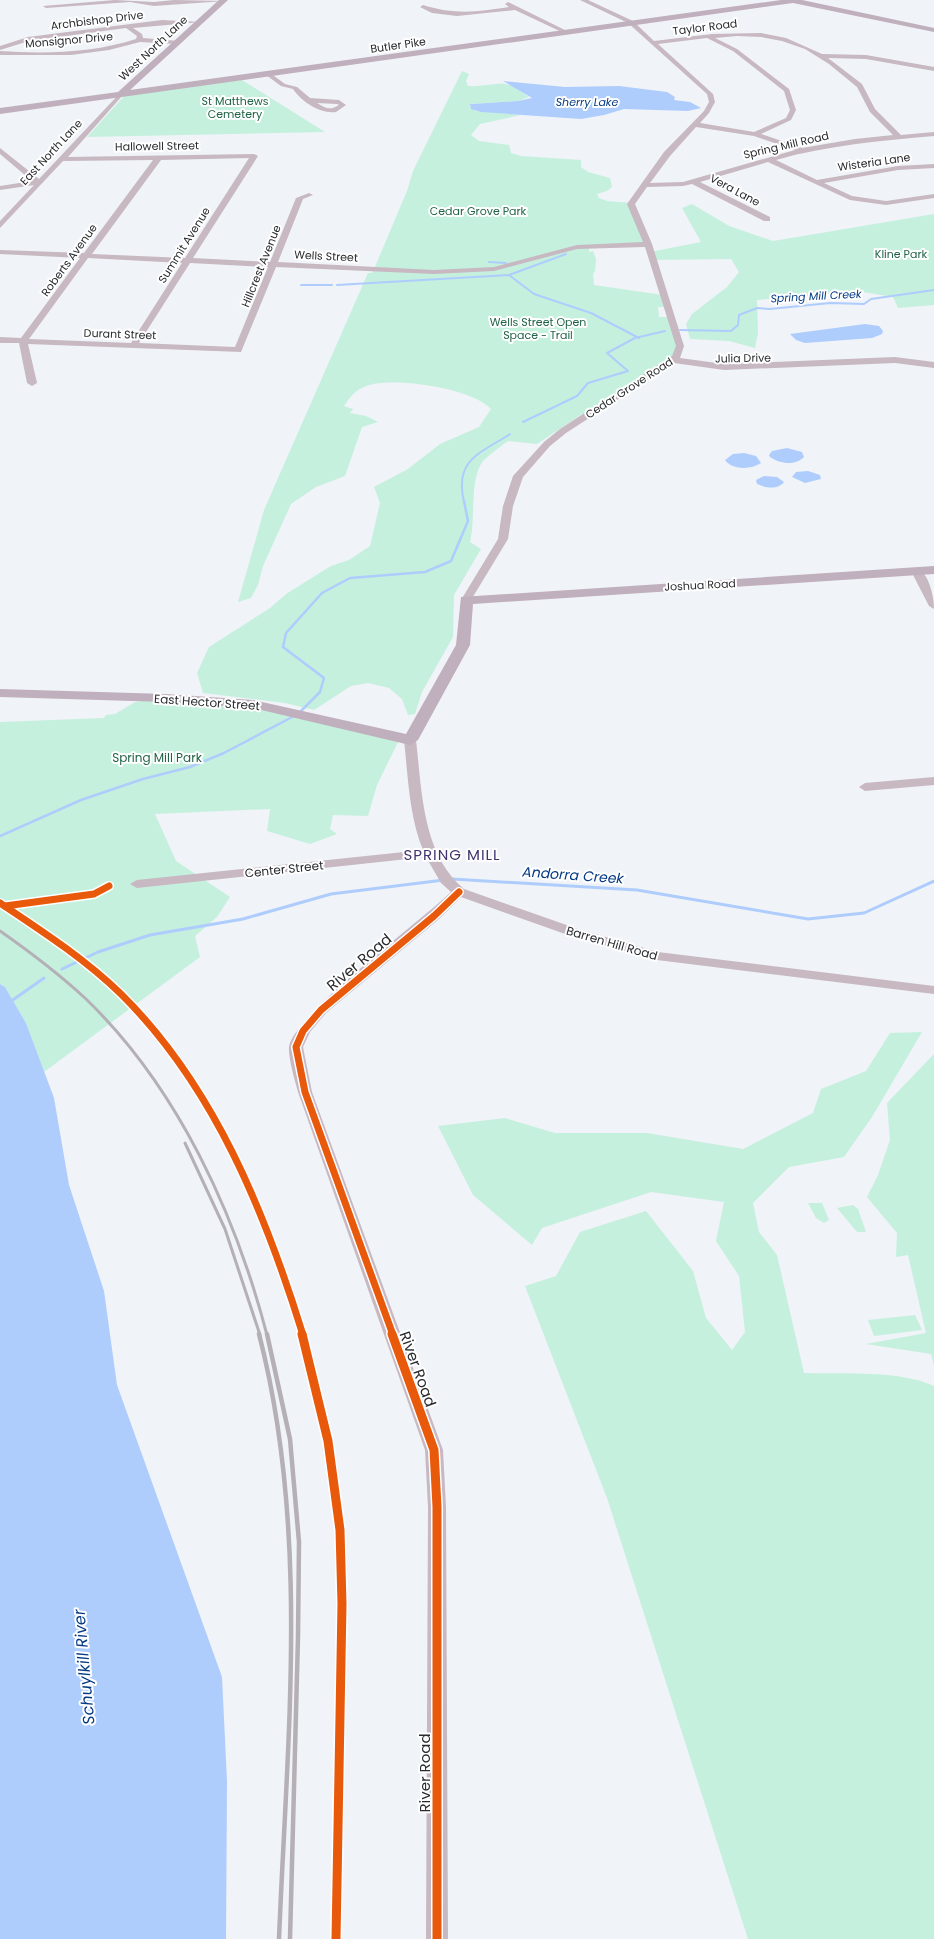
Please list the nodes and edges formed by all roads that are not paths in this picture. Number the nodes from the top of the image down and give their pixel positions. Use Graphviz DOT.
graph roads {
  1 [pos="128,0"];
  2 [pos="191,0"];
  3 [pos="501,0"];
  4 [pos="583,0"];
  5 [pos="792,0"];
  6 [pos="798,0"];
  7 [pos="223,1"];
  8 [pos="773,2"];
  9 [pos="46,6"];
  10 [pos="423,7"];
  11 [pos="515,8"];
  12 [pos="198,22"];
  13 [pos="632,24"];
  14 [pos="128,27"];
  15 [pos="934,30"];
  16 [pos="568,33"];
  17 [pos="709,37"];
  18 [pos="140,40"];
  19 [pos="176,42"];
  20 [pos="653,44"];
  21 [pos="0,48"];
  22 [pos="0,53"];
  23 [pos="823,56"];
  24 [pos="934,70"];
  25 [pos="268,74"];
  26 [pos="121,94"];
  27 [pos="308,100"];
  28 [pos="0,111"];
  29 [pos="696,125"];
  30 [pos="755,134"];
  31 [pos="934,134"];
  32 [pos="898,136"];
  33 [pos="0,150"];
  34 [pos="802,150"];
  35 [pos="254,156"];
  36 [pos="158,157"];
  37 [pos="60,159"];
  38 [pos="768,159"];
  39 [pos="934,166"];
  40 [pos="693,180"];
  41 [pos="38,182"];
  42 [pos="817,182"];
  43 [pos="645,185"];
  44 [pos="0,188"];
  45 [pos="309,195"];
  46 [pos="934,196"];
  47 [pos="767,219"];
  48 [pos="0,226"];
  49 [pos="648,244"];
  50 [pos="0,252"];
  51 [pos="85,257"];
  52 [pos="188,261"];
  53 [pos="274,265"];
  54 [pos="0,340"];
  55 [pos="23,341"];
  56 [pos="133,346"];
  57 [pos="238,350"];
  58 [pos="671,362"];
  59 [pos="934,365"];
  60 [pos="32,383"];
  61 [pos="934,570"];
  62 [pos="916,571"];
  63 [pos="466,600"];
  64 [pos="934,606"];
  65 [pos="0,693"];
  66 [pos="410,740"];
  67 [pos="934,781"];
  68 [pos="865,787"];
  69 [pos="430,853"];
  70 [pos="138,884"];
  71 [pos="458,892"];
  72 [pos="934,990"];
  73 [pos="437,1939"];
  1 -- 2 [label="street"];
  1 -- 9 [label="street"];
  2 -- 7 [label="street"];
  3 -- 11 [label="street"];
  4 -- 13 [label="street"];
  5 -- 6 [label="main road, Butler Pike"];
  5 -- 8 [label="main road, Butler Pike"];
  5 -- 15 [label="main road"];
  7 -- 12 [label="main road, West North Lane"];
  8 -- 13 [label="main road, Butler Pike"];
  10 -- 11 [label="street"];
  11 -- 16 [label="street"];
  12 -- 14 [label="street, Archbishop Drive"];
  12 -- 19 [label="main road, West North Lane"];
  13 -- 16 [label="main road, Butler Pike"];
  13 -- 20 [label="street, Cedar Grove Road"];
  14 -- 18 [label="street, Monsignor Drive"];
  14 -- 21 [label="street, Archbishop Drive"];
  16 -- 25 [label="main road, Butler Pike"];
  17 -- 20 [label="street, Taylor Road"];
  17 -- 23 [label="street, Taylor Road"];
  17 -- 30 [label="street"];
  18 -- 19 [label="street, Monsignor Drive"];
  18 -- 22 [label="street, Monsignor Drive"];
  19 -- 26 [label="main road, West North Lane"];
  20 -- 29 [label="street, Cedar Grove Road"];
  23 -- 24 [label="street"];
  23 -- 32 [label="street, Taylor Road"];
  25 -- 26 [label="main road, Butler Pike"];
  25 -- 27 [label="street"];
  26 -- 28 [label="main road, Butler Pike"];
  26 -- 37 [label="street, East North Lane"];
  29 -- 30 [label="street"];
  29 -- 43 [label="street, Cedar Grove Road"];
  30 -- 34 [label="street"];
  31 -- 32 [label="street, Spring Mill Road"];
  32 -- 34 [label="street, Spring Mill Road"];
  33 -- 41 [label="street"];
  34 -- 38 [label="street, Spring Mill Road"];
  35 -- 36 [label="street, Hallowell Street"];
  35 -- 52 [label="street, Summit Avenue"];
  36 -- 37 [label="street, Hallowell Street"];
  36 -- 51 [label="street, Roberts Avenue"];
  37 -- 41 [label="street, East North Lane"];
  38 -- 40 [label="street, Spring Mill Road"];
  38 -- 42 [label="street"];
  39 -- 42 [label="street, Wisteria Lane"];
  40 -- 43 [label="street, Spring Mill Road"];
  40 -- 47 [label="street, Vera Lane"];
  41 -- 44 [label="street"];
  41 -- 48 [label="street, East North Lane"];
  42 -- 46 [label="street"];
  43 -- 49 [label="street, Cedar Grove Road"];
  45 -- 53 [label="street, Hillcrest Avenue"];
  49 -- 53 [label="street, Wells Street"];
  49 -- 58 [label="street, Cedar Grove Road"];
  50 -- 51 [label="street, Wells Street"];
  51 -- 52 [label="street, Wells Street"];
  51 -- 55 [label="street, Roberts Avenue"];
  52 -- 53 [label="street, Wells Street"];
  52 -- 56 [label="street, Summit Avenue"];
  53 -- 57 [label="street, Hillcrest Avenue"];
  54 -- 55 [label="street, Durant Street"];
  55 -- 56 [label="street, Durant Street"];
  55 -- 60 [label="street"];
  56 -- 57 [label="street, Durant Street"];
  58 -- 59 [label="street, Julia Drive"];
  58 -- 63 [label="street, Cedar Grove Road"];
  61 -- 62 [label="main road, Joshua Road"];
  62 -- 63 [label="main road, Joshua Road"];
  62 -- 64 [label="street"];
  63 -- 66 [label="main road, Cedar Grove Road"];
  65 -- 66 [label="main road, East Hector Street"];
  66 -- 69 [label="street, Barren Hill Road"];
  67 -- 68 [label="street"];
  69 -- 70 [label="street, Center Street"];
  69 -- 71 [label="street, Barren Hill Road"];
  71 -- 72 [label="street, Barren Hill Road"];
  71 -- 73 [label="street, River Road"];
}
